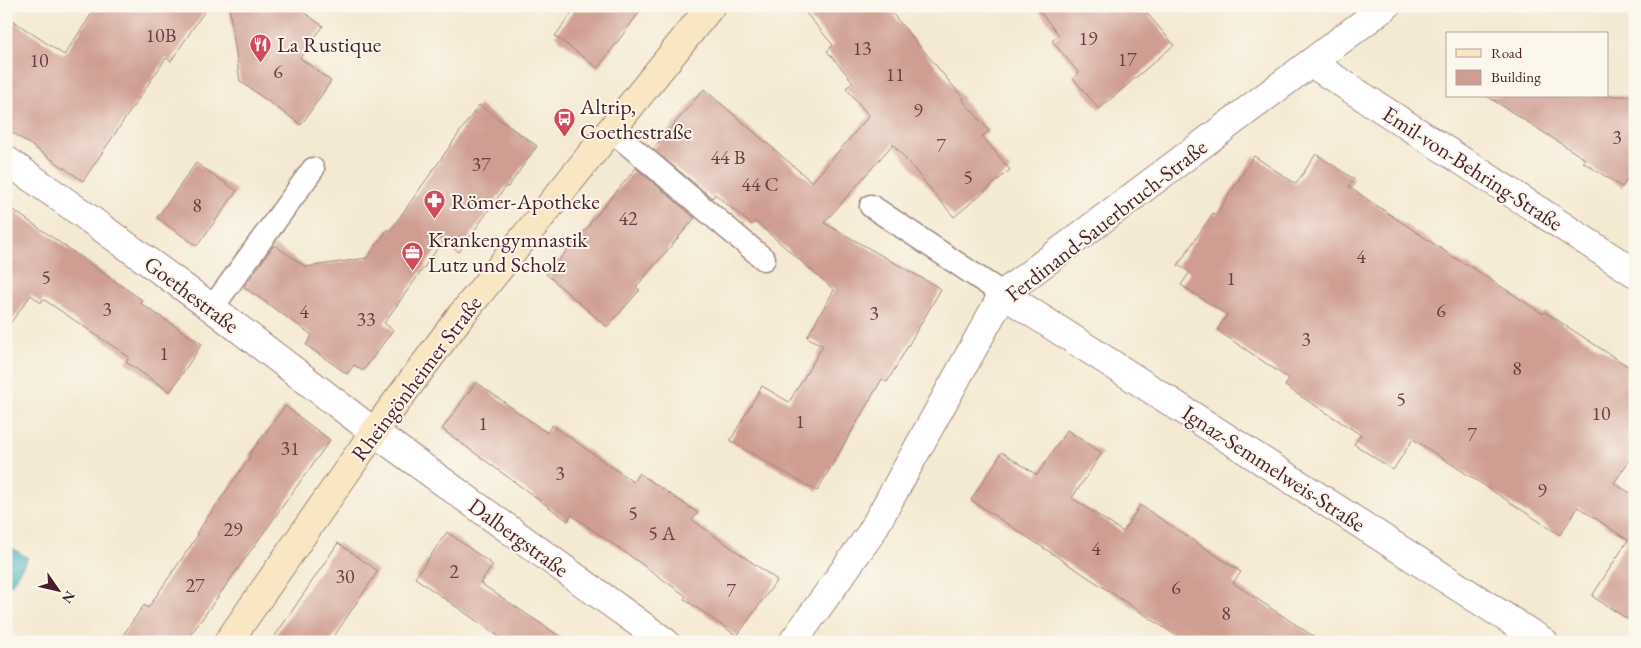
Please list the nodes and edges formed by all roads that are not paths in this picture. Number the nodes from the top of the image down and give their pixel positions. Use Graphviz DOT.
graph roads {
  1 [pos="711,6"];
  2 [pos="1386,6"];
  3 [pos="1311,63"];
  4 [pos="611,130"];
  5 [pos="6,160"];
  6 [pos="313,169"];
  7 [pos="871,206"];
  8 [pos="764,259"];
  9 [pos="1635,273"];
  10 [pos="1003,294"];
  11 [pos="212,308"];
  12 [pos="374,432"];
  13 [pos="228,642"];
  14 [pos="665,642"];
  15 [pos="793,642"];
  16 [pos="1544,642"];
  1 -- 4 [label="street, Rheingönheimer Straße"];
  2 -- 3 [label="street, Ferdinand-Sauerbruch-Straße"];
  3 -- 9 [label="street, Emil-von-Behring-Straße"];
  3 -- 10 [label="street, Ferdinand-Sauerbruch-Straße"];
  4 -- 8 [label="lane"];
  4 -- 12 [label="street, Rheingönheimer Straße"];
  5 -- 11 [label="street, Goethestraße"];
  6 -- 11 [label="lane"];
  7 -- 10 [label="lane"];
  10 -- 15 [label="street, Ferdinand-Sauerbruch-Straße"];
  10 -- 16 [label="street, Ignaz-Semmelweis-Straße"];
  11 -- 12 [label="street, Goethestraße"];
  12 -- 13 [label="street, Rheingönheimer Straße"];
  12 -- 14 [label="street, Dalbergstraße"];
}
